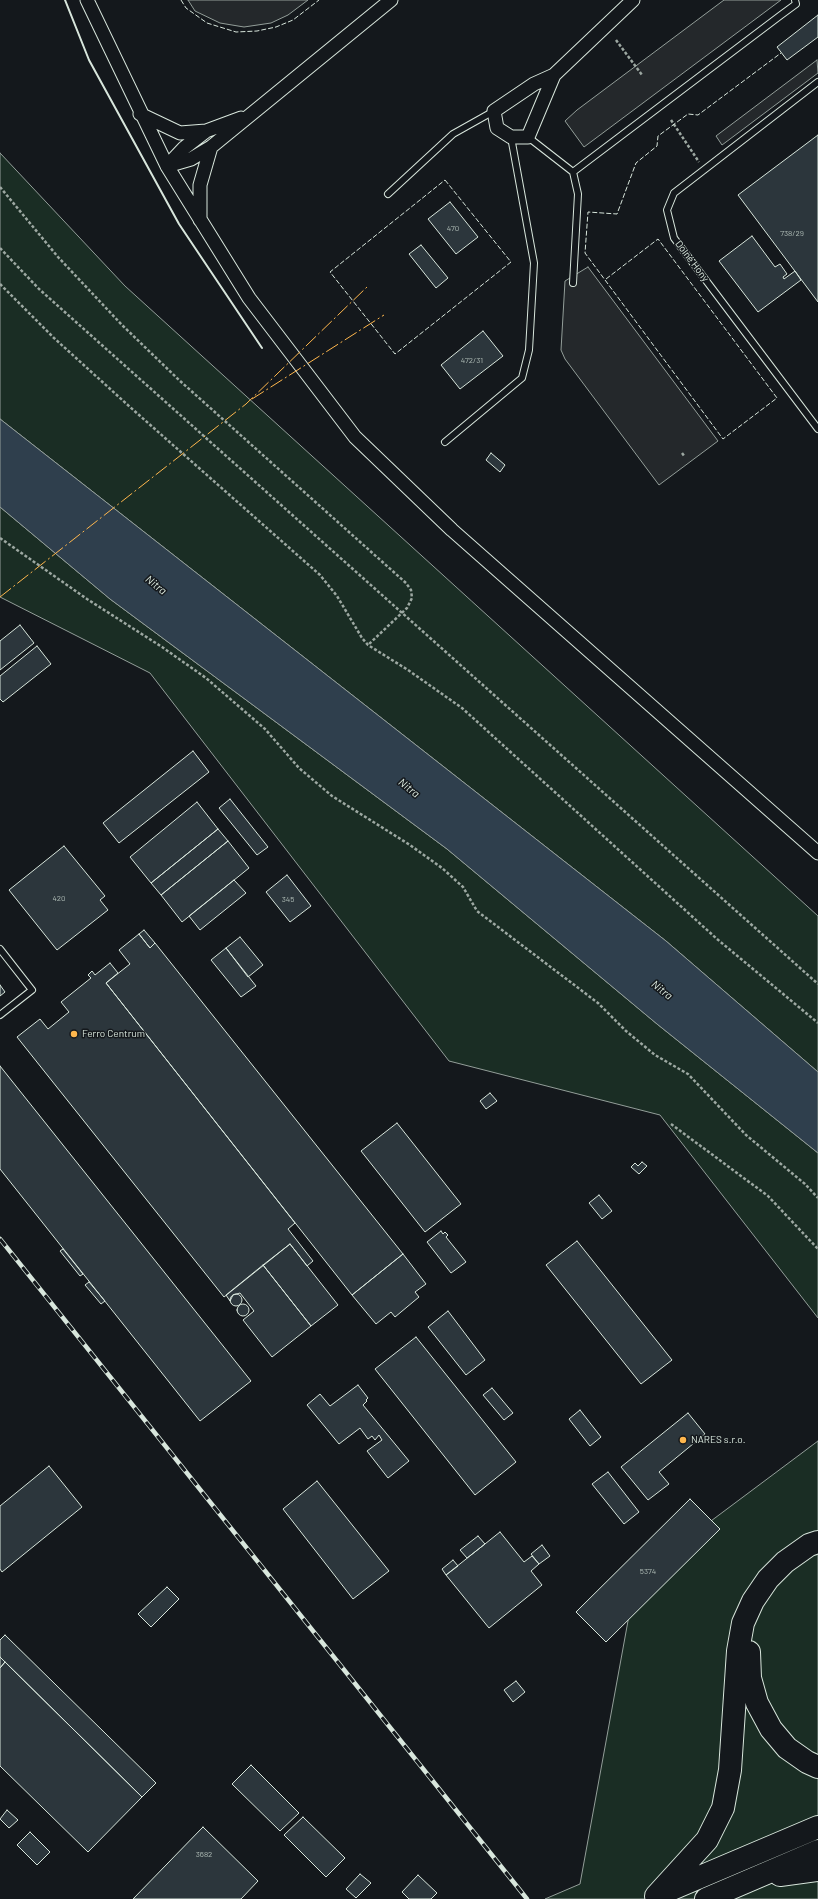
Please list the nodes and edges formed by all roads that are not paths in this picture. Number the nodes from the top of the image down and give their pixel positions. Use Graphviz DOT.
graph roads {
  1 [pos="87,0"];
  2 [pos="391,0"];
  3 [pos="634,0"];
  4 [pos="795,0"];
  5 [pos="554,75"];
  6 [pos="818,82"];
  7 [pos="494,111"];
  8 [pos="140,114"];
  9 [pos="250,115"];
  10 [pos="206,131"];
  11 [pos="511,137"];
  12 [pos="528,137"];
  13 [pos="211,147"];
  14 [pos="167,166"];
  15 [pos="573,172"];
  16 [pos="388,194"];
  17 [pos="200,220"];
  18 [pos="573,283"];
  19 [pos="818,429"];
  20 [pos="445,442"];
  21 [pos="818,854"];
  22 [pos="0,949"];
  23 [pos="0,1015"];
  24 [pos="818,1542"];
  25 [pos="818,1552"];
  26 [pos="818,1767"];
  27 [pos="818,1827"];
  28 [pos="818,1851"];
  29 [pos="818,1870"];
  30 [pos="753,1878"];
  31 [pos="653,1898"];
  32 [pos="706,1899"];
  1 -- 8 [label="street"];
  2 -- 9 [label="street"];
  3 -- 5 [label="street"];
  4 -- 15 [label="lane"];
  5 -- 7 [label="street"];
  5 -- 12 [label="street"];
  6 -- 19 [label="lane, Dolné Hony"];
  7 -- 11 [label="street"];
  7 -- 16 [label="lane"];
  8 -- 10 [label="street"];
  8 -- 14 [label="street"];
  9 -- 10 [label="street"];
  9 -- 13 [label="street"];
  10 -- 14 [label="street"];
  11 -- 12 [label="street"];
  11 -- 20 [label="lane"];
  12 -- 15 [label="lane"];
  13 -- 14 [label="street"];
  13 -- 17 [label="street"];
  14 -- 17 [label="street"];
  15 -- 18 [label="lane"];
  17 -- 21 [label="street"];
  22 -- 23 [label="lane"];
  24 -- 31 [label="highway"];
  25 -- 26 [label="highway"];
  27 -- 31 [label="highway"];
  28 -- 30 [label="highway"];
  29 -- 30 [label="highway"];
  30 -- 32 [label="highway"];
}
